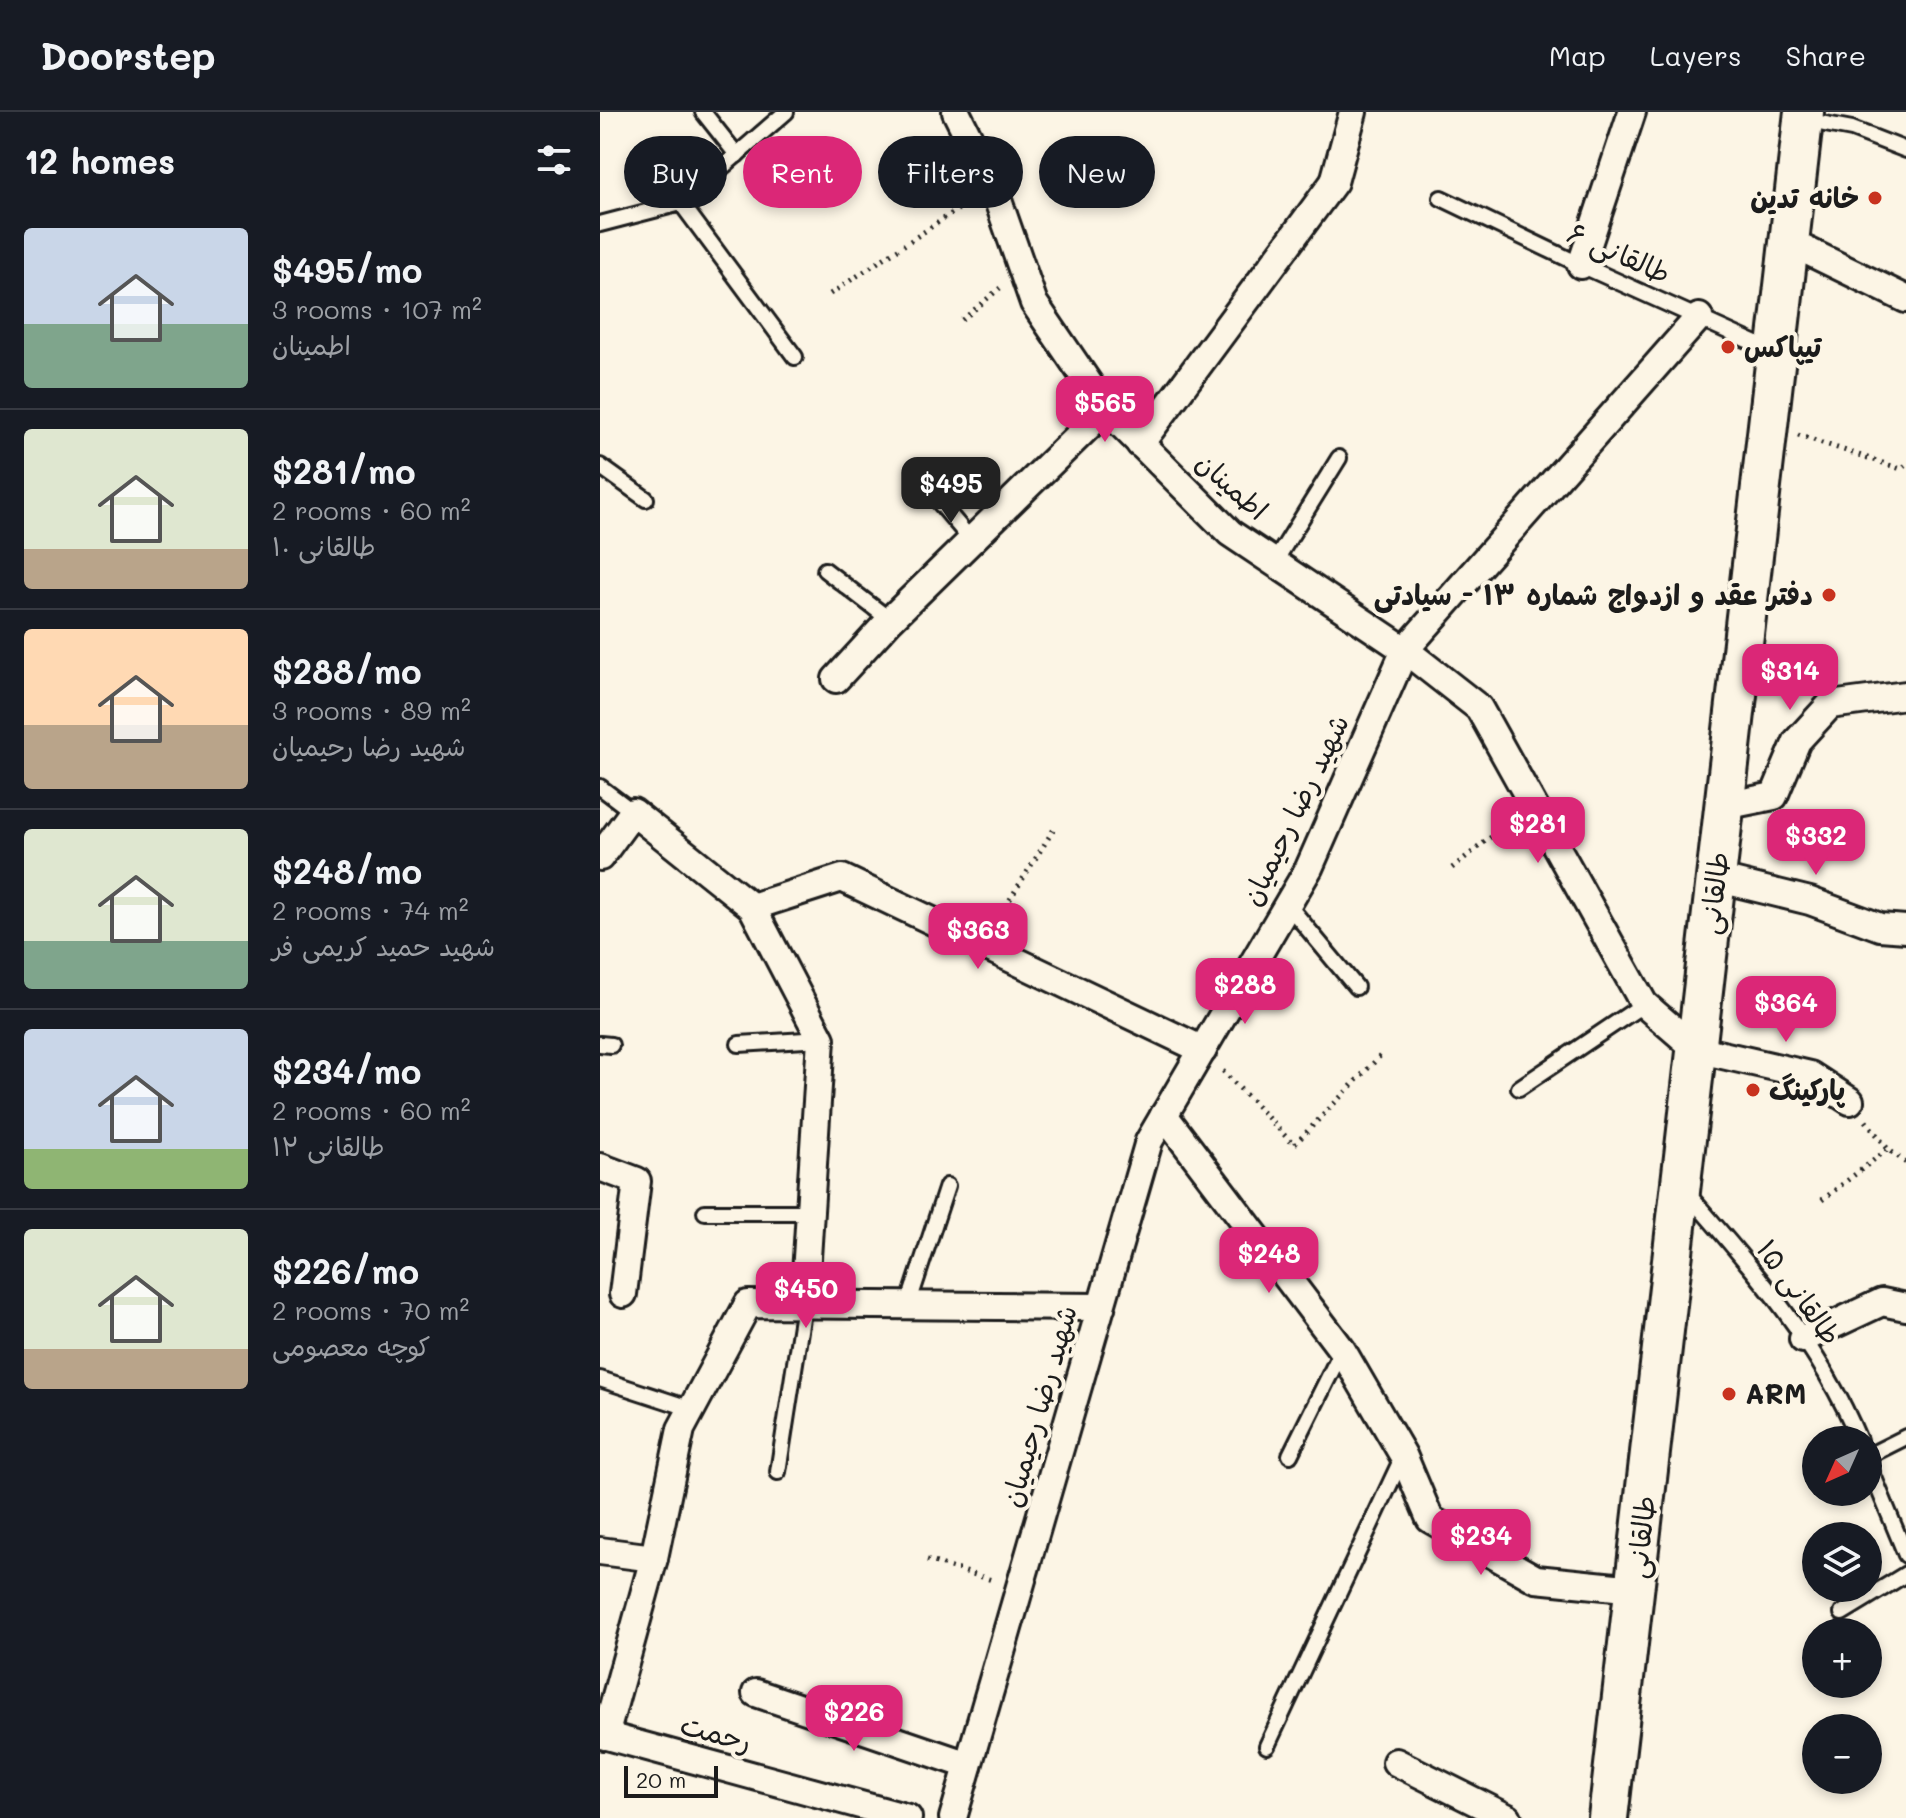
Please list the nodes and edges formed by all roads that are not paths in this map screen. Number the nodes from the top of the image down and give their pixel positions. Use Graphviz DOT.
graph roads {
  1 [pos="703,112"];
  2 [pos="786,112"];
  3 [pos="956,112"];
  4 [pos="1353,112"];
  5 [pos="1632,112"];
  6 [pos="1804,116"];
  7 [pos="1906,150"];
  8 [pos="737,155"];
  9 [pos="727,164"];
  10 [pos="1441,198"];
  11 [pos="662,208"];
  12 [pos="685,208"];
  13 [pos="600,224"];
  14 [pos="1789,242"];
  15 [pos="1581,265"];
  16 [pos="1906,299"];
  17 [pos="1699,317"];
  18 [pos="1776,353"];
  19 [pos="795,357"];
  20 [pos="1106,409"];
  21 [pos="1140,444"];
  22 [pos="1339,458"];
  23 [pos="600,466"];
  24 [pos="918,477"];
  25 [pos="646,499"];
  26 [pos="971,540"];
  27 [pos="1274,563"];
  28 [pos="825,570"];
  29 [pos="890,620"];
  30 [pos="1405,650"];
  31 [pos="836,679"];
  32 [pos="1898,696"];
  33 [pos="600,787"];
  34 [pos="1724,806"];
  35 [pos="633,812"];
  36 [pos="600,857"];
  37 [pos="1716,878"];
  38 [pos="1288,905"];
  39 [pos="752,907"];
  40 [pos="1906,929"];
  41 [pos="1356,987"];
  42 [pos="1644,1004"];
  43 [pos="821,1039"];
  44 [pos="739,1044"];
  45 [pos="1696,1049"];
  46 [pos="1203,1050"];
  47 [pos="1519,1088"];
  48 [pos="1850,1101"];
  49 [pos="1164,1115"];
  50 [pos="600,1167"];
  51 [pos="1681,1185"];
  52 [pos="947,1186"];
  53 [pos="705,1212"];
  54 [pos="810,1212"];
  55 [pos="623,1294"];
  56 [pos="804,1305"];
  57 [pos="908,1305"];
  58 [pos="1101,1307"];
  59 [pos="1906,1307"];
  60 [pos="1803,1339"];
  61 [pos="1342,1350"];
  62 [pos="600,1379"];
  63 [pos="692,1409"];
  64 [pos="1853,1426"];
  65 [pos="1906,1437"];
  66 [pos="1882,1449"];
  67 [pos="1290,1455"];
  68 [pos="1403,1455"];
  69 [pos="778,1472"];
  70 [pos="1882,1497"];
  71 [pos="600,1551"];
  72 [pos="1906,1555"];
  73 [pos="654,1558"];
  74 [pos="1906,1574"];
  75 [pos="1635,1589"];
  76 [pos="1842,1613"];
  77 [pos="756,1693"];
  78 [pos="602,1735"];
  79 [pos="1267,1746"];
  80 [pos="1396,1762"];
  81 [pos="968,1765"];
  82 [pos="908,1818"];
  83 [pos="953,1818"];
  84 [pos="1508,1818"];
  85 [pos="1608,1818"];
  1 -- 8 [label="lane"];
  2 -- 8 [label="lane"];
  3 -- 20 [label="street, اطمینان"];
  4 -- 21 [label="street"];
  5 -- 15 [label="street"];
  6 -- 7 [label="lane"];
  6 -- 14 [label="main road, طالقانی"];
  8 -- 9 [label="lane"];
  10 -- 15 [label="lane, طالقانی ۶"];
  11 -- 13 [label="lane"];
  12 -- 19 [label="lane"];
  14 -- 16 [label="street"];
  14 -- 18 [label="main road, طالقانی"];
  15 -- 17 [label="lane, طالقانی ۶"];
  17 -- 18 [label="lane, طالقانی ۶"];
  17 -- 30 [label="street, شهید رضا رحیمیان"];
  18 -- 34 [label="main road, طالقانی"];
  20 -- 21 [label="street, اطمینان"];
  20 -- 26 [label="street"];
  21 -- 27 [label="street, اطمینان"];
  22 -- 27 [label="lane"];
  23 -- 25 [label="lane"];
  24 -- 26 [label="lane"];
  26 -- 29 [label="street"];
  27 -- 30 [label="street, اطمینان"];
  28 -- 29 [label="lane"];
  29 -- 31 [label="street"];
  30 -- 38 [label="street, شهید رضا رحیمیان"];
  30 -- 42 [label="street, اطمینان"];
  32 -- 34 [label="street"];
  33 -- 35 [label="lane"];
  34 -- 37 [label="main road, طالقانی"];
  35 -- 36 [label="street"];
  35 -- 39 [label="street"];
  37 -- 40 [label="street"];
  37 -- 45 [label="main road, طالقانی"];
  38 -- 41 [label="lane"];
  38 -- 46 [label="street, شهید رضا رحیمیان"];
  39 -- 43 [label="street"];
  39 -- 46 [label="street"];
  42 -- 45 [label="street"];
  42 -- 47 [label="lane"];
  43 -- 44 [label="lane"];
  43 -- 54 [label="street"];
  45 -- 48 [label="street"];
  45 -- 51 [label="main road, طالقانی"];
  46 -- 49 [label="street, شهید رضا رحیمیان"];
  49 -- 58 [label="street, شهید رضا رحیمیان"];
  49 -- 61 [label="street"];
  50 -- 55 [label="street"];
  51 -- 60 [label="lane, طالقانی ۱۵"];
  51 -- 75 [label="main road, طالقانی"];
  52 -- 57 [label="lane"];
  53 -- 54 [label="lane"];
  54 -- 56 [label="street"];
  56 -- 57 [label="street"];
  56 -- 63 [label="street"];
  56 -- 69 [label="lane"];
  57 -- 58 [label="street"];
  58 -- 81 [label="street, شهید رضا رحیمیان"];
  59 -- 60 [label="street"];
  60 -- 64 [label="lane, طالقانی ۱۵"];
  61 -- 67 [label="lane"];
  61 -- 68 [label="street"];
  62 -- 63 [label="lane"];
  63 -- 73 [label="street"];
  65 -- 66 [label="lane"];
  68 -- 75 [label="street"];
  68 -- 79 [label="lane"];
  70 -- 72 [label="lane"];
  71 -- 73 [label="street"];
  73 -- 78 [label="street"];
  74 -- 76 [label="lane"];
  75 -- 85 [label="main road, طالقانی"];
  77 -- 81 [label="street"];
  78 -- 82 [label="street, رحمت"];
  80 -- 84 [label="street"];
  81 -- 83 [label="street, شهید رضا رحیمیان"];
}
